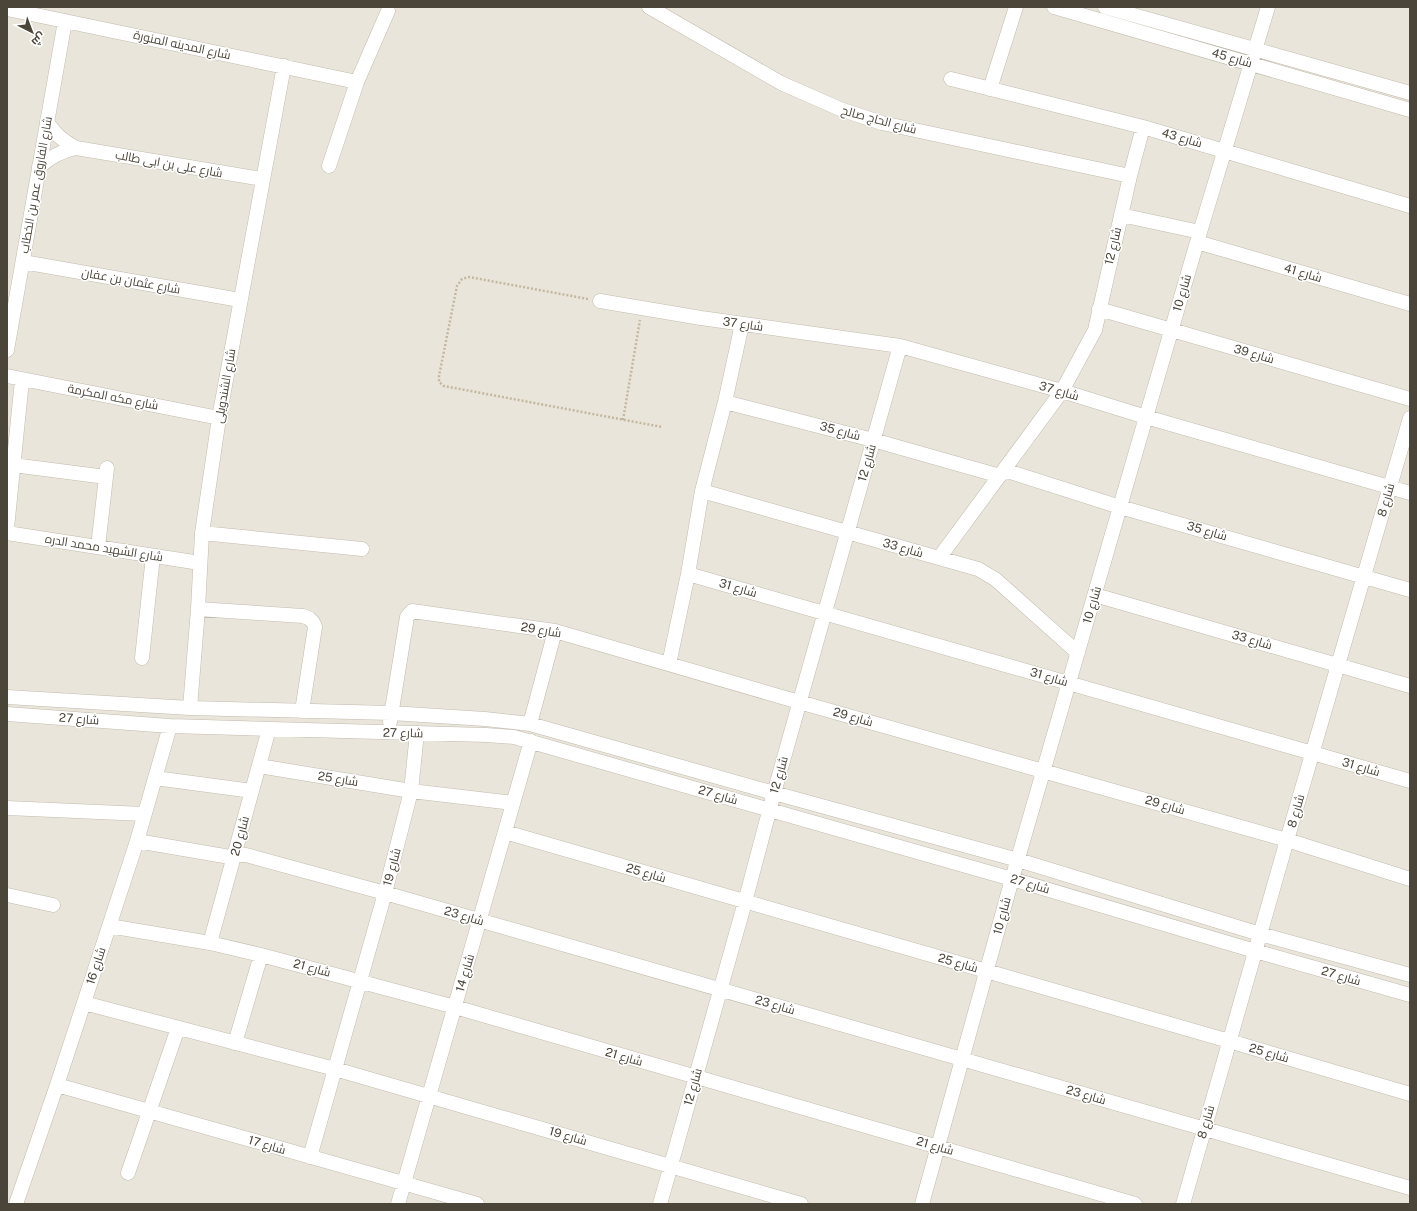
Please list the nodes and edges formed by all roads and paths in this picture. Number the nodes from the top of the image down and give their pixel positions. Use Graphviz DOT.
graph roads {
  1 [pos="649,7"];
  2 [pos="1016,7"];
  3 [pos="1054,7"];
  4 [pos="1105,7"];
  5 [pos="1268,7"];
  6 [pos="7,9"];
  7 [pos="388,11"];
  8 [pos="65,21"];
  9 [pos="1256,50"];
  10 [pos="1252,64"];
  11 [pos="284,66"];
  12 [pos="951,80"];
  13 [pos="357,82"];
  14 [pos="990,89"];
  15 [pos="1410,93"];
  16 [pos="1410,110"];
  17 [pos="47,122"];
  18 [pos="1143,127"];
  19 [pos="76,148"];
  20 [pos="1224,150"];
  21 [pos="329,166"];
  22 [pos="39,167"];
  23 [pos="1130,176"];
  24 [pos="262,180"];
  25 [pos="1410,206"];
  26 [pos="1121,215"];
  27 [pos="1198,237"];
  28 [pos="23,262"];
  29 [pos="240,300"];
  30 [pos="600,301"];
  31 [pos="1410,304"];
  32 [pos="643,308"];
  33 [pos="1099,309"];
  34 [pos="742,324"];
  35 [pos="1171,330"];
  36 [pos="900,346"];
  37 [pos="7,350"];
  38 [pos="7,376"];
  39 [pos="22,380"];
  40 [pos="1062,391"];
  41 [pos="1410,399"];
  42 [pos="725,402"];
  43 [pos="1146,417"];
  44 [pos="219,418"];
  45 [pos="1410,418"];
  46 [pos="623,420"];
  47 [pos="662,427"];
  48 [pos="873,440"];
  49 [pos="13,465"];
  50 [pos="1002,473"];
  51 [pos="1390,487"];
  52 [pos="702,491"];
  53 [pos="1410,493"];
  54 [pos="1120,507"];
  55 [pos="7,528"];
  56 [pos="847,532"];
  57 [pos="7,533"];
  58 [pos="202,533"];
  59 [pos="98,547"];
  60 [pos="362,549"];
  61 [pos="153,556"];
  62 [pos="939,558"];
  63 [pos="200,563"];
  64 [pos="688,574"];
  65 [pos="1364,576"];
  66 [pos="1410,590"];
  67 [pos="1095,594"];
  68 [pos="198,609"];
  69 [pos="824,613"];
  70 [pos="555,631"];
  71 [pos="1078,654"];
  72 [pos="142,658"];
  73 [pos="669,664"];
  74 [pos="1338,665"];
  75 [pos="1069,683"];
  76 [pos="1410,686"];
  77 [pos="7,697"];
  78 [pos="799,702"];
  79 [pos="190,708"];
  80 [pos="302,711"];
  81 [pos="391,713"];
  82 [pos="7,714"];
  83 [pos="530,724"];
  84 [pos="170,726"];
  85 [pos="269,729"];
  86 [pos="388,732"];
  87 [pos="417,733"];
  88 [pos="531,742"];
  89 [pos="1312,753"];
  90 [pos="259,766"];
  91 [pos="1044,770"];
  92 [pos="155,778"];
  93 [pos="1410,781"];
  94 [pos="252,790"];
  95 [pos="411,791"];
  96 [pos="774,793"];
  97 [pos="513,803"];
  98 [pos="7,808"];
  99 [pos="769,809"];
  100 [pos="144,814"];
  101 [pos="505,832"];
  102 [pos="1287,840"];
  103 [pos="137,842"];
  104 [pos="235,855"];
  105 [pos="1018,860"];
  106 [pos="1410,878"];
  107 [pos="1012,879"];
  108 [pos="385,893"];
  109 [pos="7,895"];
  110 [pos="745,902"];
  111 [pos="52,905"];
  112 [pos="480,920"];
  113 [pos="109,926"];
  114 [pos="1260,934"];
  115 [pos="210,943"];
  116 [pos="1255,951"];
  117 [pos="261,955"];
  118 [pos="987,971"];
  119 [pos="1410,975"];
  120 [pos="360,981"];
  121 [pos="720,990"];
  122 [pos="1410,995"];
  123 [pos="84,1003"];
  124 [pos="455,1007"];
  125 [pos="178,1028"];
  126 [pos="1230,1041"];
  127 [pos="235,1043"];
  128 [pos="962,1059"];
  129 [pos="335,1069"];
  130 [pos="696,1077"];
  131 [pos="57,1085"];
  132 [pos="1410,1094"];
  133 [pos="429,1096"];
  134 [pos="149,1111"];
  135 [pos="1204,1129"];
  136 [pos="938,1147"];
  137 [pos="310,1157"];
  138 [pos="670,1166"];
  139 [pos="128,1173"];
  140 [pos="404,1184"];
  141 [pos="1410,1188"];
  142 [pos="16,1204"];
  143 [pos="398,1204"];
  144 [pos="476,1204"];
  145 [pos="660,1204"];
  146 [pos="800,1204"];
  147 [pos="922,1204"];
  148 [pos="1135,1204"];
  149 [pos="1183,1204"];
  1 -- 23 [label="street, شارع الحاج صالح"];
  2 -- 14 [label="street"];
  3 -- 10 [label="street, شارع 45"];
  4 -- 9 [label="street, شارع 45"];
  5 -- 9 [label="street, شارع 10"];
  6 -- 8 [label="street, شارع المدينه المنورة"];
  7 -- 13 [label="street"];
  8 -- 11 [label="street, شارع المدينه المنورة"];
  8 -- 17 [label="street, شارع الفاروق عمر بن الخطاب"];
  9 -- 10 [label="street, شارع 10"];
  9 -- 15 [label="street, شارع 45"];
  10 -- 16 [label="street, شارع 45"];
  10 -- 20 [label="street, شارع 10"];
  11 -- 13 [label="street, شارع المدينه المنورة"];
  11 -- 24 [label="street, شارع الشندويلى"];
  12 -- 14 [label="street, شارع 43"];
  13 -- 21 [label="street"];
  14 -- 18 [label="street, شارع 43"];
  17 -- 19 [label="street, شارع على بن ابى طالب"];
  17 -- 22 [label="street, شارع الفاروق عمر بن الخطاب"];
  18 -- 20 [label="street, شارع 43"];
  18 -- 23 [label="street, شارع 12"];
  19 -- 22 [label="street, شارع على بن ابى طالب"];
  19 -- 24 [label="street, شارع على بن ابى طالب"];
  20 -- 25 [label="street, شارع 43"];
  20 -- 27 [label="street, شارع 10"];
  22 -- 28 [label="street, شارع الفاروق عمر بن الخطاب"];
  23 -- 26 [label="street, شارع 12"];
  24 -- 29 [label="street, شارع الشندويلى"];
  26 -- 27 [label="street, شارع 41"];
  26 -- 33 [label="street, شارع 12"];
  27 -- 31 [label="street, شارع 41"];
  27 -- 35 [label="street, شارع 10"];
  28 -- 29 [label="street, شارع عثمان بن عفان"];
  28 -- 37 [label="street, شارع الفاروق عمر بن الخطاب"];
  29 -- 44 [label="street, شارع الشندويلى"];
  30 -- 32 [label="street, شارع 37"];
  30 -- 46 [label="path"];
  32 -- 34 [label="street, شارع 37"];
  32 -- 46 [label="path"];
  33 -- 35 [label="street, شارع 39"];
  33 -- 40 [label="street, شارع 12"];
  34 -- 36 [label="street, شارع 37"];
  34 -- 42 [label="street"];
  35 -- 41 [label="street, شارع 39"];
  35 -- 43 [label="street, شارع 10"];
  36 -- 40 [label="street, شارع 37"];
  36 -- 48 [label="street, شارع 12"];
  38 -- 39 [label="street, شارع مكه المكرمة"];
  39 -- 44 [label="street, شارع مكه المكرمة"];
  39 -- 49 [label="street"];
  40 -- 43 [label="street, شارع 37"];
  40 -- 50 [label="street, شارع 12"];
  42 -- 48 [label="street, شارع 35"];
  42 -- 52 [label="street"];
  43 -- 51 [label="street, شارع 37"];
  43 -- 54 [label="street, شارع 10"];
  44 -- 58 [label="street, شارع الشندويلى"];
  45 -- 51 [label="street, شارع 8"];
  46 -- 47 [label="path"];
  48 -- 50 [label="street, شارع 35"];
  48 -- 56 [label="street, شارع 12"];
  49 -- 55 [label="street"];
  49 -- 59 [label="street"];
  50 -- 54 [label="street, شارع 35"];
  50 -- 62 [label="street, شارع 12"];
  51 -- 53 [label="street, شارع 37"];
  51 -- 65 [label="street, شارع 8"];
  52 -- 56 [label="street, شارع 33"];
  52 -- 64 [label="street"];
  54 -- 65 [label="street, شارع 35"];
  54 -- 67 [label="street, شارع 10"];
  56 -- 62 [label="street, شارع 33"];
  56 -- 69 [label="street, شارع 12"];
  57 -- 59 [label="street, شارع الشهيد محمد الدره"];
  58 -- 60 [label="street"];
  58 -- 63 [label="street, شارع الشندويلى"];
  59 -- 61 [label="street, شارع الشهيد محمد الدره"];
  61 -- 63 [label="street, شارع الشهيد محمد الدره"];
  61 -- 72 [label="street"];
  62 -- 71 [label="street, شارع 33"];
  63 -- 68 [label="street, شارع الشندويلى"];
  64 -- 69 [label="street, شارع 31"];
  64 -- 73 [label="street"];
  65 -- 66 [label="street, شارع 35"];
  65 -- 74 [label="street, شارع 8"];
  67 -- 71 [label="street, شارع 10"];
  67 -- 74 [label="street, شارع 33"];
  68 -- 79 [label="street, شارع الشندويلى"];
  68 -- 80 [label="street"];
  69 -- 75 [label="street, شارع 31"];
  69 -- 78 [label="street, شارع 12"];
  70 -- 73 [label="street, شارع 29"];
  70 -- 81 [label="street, شارع 29"];
  70 -- 83 [label="street"];
  71 -- 75 [label="street, شارع 10"];
  73 -- 78 [label="street, شارع 29"];
  74 -- 76 [label="street, شارع 33"];
  74 -- 89 [label="street, شارع 8"];
  75 -- 89 [label="street, شارع 31"];
  75 -- 91 [label="street, شارع 10"];
  77 -- 79 [label="street, شارع 27"];
  78 -- 91 [label="street, شارع 29"];
  78 -- 96 [label="street, شارع 12"];
  79 -- 80 [label="street, شارع 27"];
  80 -- 81 [label="street, شارع 27"];
  81 -- 83 [label="street, شارع 27"];
  81 -- 86 [label="street, شارع 29"];
  82 -- 84 [label="street, شارع 27"];
  83 -- 96 [label="street, شارع 27"];
  84 -- 85 [label="street, شارع 27"];
  84 -- 92 [label="street, شارع 16"];
  85 -- 86 [label="street, شارع 27"];
  85 -- 90 [label="street, شارع 20"];
  86 -- 87 [label="street, شارع 27"];
  87 -- 88 [label="street, شارع 27"];
  87 -- 95 [label="street, شارع 19"];
  88 -- 97 [label="street, شارع 14"];
  88 -- 99 [label="street, شارع 27"];
  89 -- 93 [label="street, شارع 31"];
  89 -- 102 [label="street, شارع 8"];
  90 -- 94 [label="street, شارع 20"];
  90 -- 95 [label="street, شارع 25"];
  91 -- 102 [label="street, شارع 29"];
  91 -- 105 [label="street, شارع 10"];
  92 -- 94 [label="street"];
  92 -- 100 [label="street, شارع 16"];
  94 -- 104 [label="street, شارع 20"];
  95 -- 97 [label="street, شارع 25"];
  95 -- 108 [label="street, شارع 19"];
  96 -- 99 [label="street, شارع 12"];
  96 -- 105 [label="street, شارع 27"];
  97 -- 101 [label="street, شارع 14"];
  98 -- 100 [label="street"];
  99 -- 107 [label="street, شارع 27"];
  99 -- 110 [label="street, شارع 12"];
  100 -- 103 [label="street, شارع 16"];
  101 -- 110 [label="street, شارع 25"];
  101 -- 112 [label="street, شارع 14"];
  102 -- 106 [label="street, شارع 29"];
  102 -- 114 [label="street, شارع 8"];
  103 -- 104 [label="street, شارع 23"];
  103 -- 113 [label="street, شارع 16"];
  104 -- 108 [label="street, شارع 23"];
  104 -- 115 [label="street, شارع 20"];
  105 -- 107 [label="street, شارع 10"];
  105 -- 114 [label="street, شارع 27"];
  107 -- 116 [label="street, شارع 27"];
  107 -- 118 [label="street, شارع 10"];
  108 -- 112 [label="street, شارع 23"];
  108 -- 120 [label="street, شارع 19"];
  109 -- 111 [label="street"];
  110 -- 118 [label="street, شارع 25"];
  110 -- 121 [label="street, شارع 12"];
  112 -- 121 [label="street, شارع 23"];
  112 -- 124 [label="street, شارع 14"];
  113 -- 115 [label="street, شارع 21"];
  113 -- 123 [label="street, شارع 16"];
  114 -- 116 [label="street, شارع 8"];
  114 -- 119 [label="street, شارع 27"];
  115 -- 117 [label="street, شارع 21"];
  116 -- 122 [label="street, شارع 27"];
  116 -- 126 [label="street, شارع 8"];
  117 -- 120 [label="street, شارع 21"];
  117 -- 127 [label="street"];
  118 -- 126 [label="street, شارع 25"];
  118 -- 128 [label="street, شارع 10"];
  120 -- 124 [label="street, شارع 21"];
  120 -- 129 [label="street, شارع 19"];
  121 -- 128 [label="street, شارع 23"];
  121 -- 130 [label="street, شارع 12"];
  123 -- 125 [label="street, شارع 19"];
  123 -- 131 [label="street, شارع 16"];
  124 -- 130 [label="street, شارع 21"];
  124 -- 133 [label="street, شارع 14"];
  125 -- 127 [label="street, شارع 19"];
  125 -- 134 [label="street"];
  126 -- 132 [label="street, شارع 25"];
  126 -- 135 [label="street, شارع 8"];
  127 -- 129 [label="street, شارع 19"];
  128 -- 135 [label="street, شارع 23"];
  128 -- 136 [label="street, شارع 10"];
  129 -- 133 [label="street, شارع 19"];
  129 -- 137 [label="street, شارع 19"];
  130 -- 136 [label="street, شارع 21"];
  130 -- 138 [label="street, شارع 12"];
  131 -- 134 [label="street, شارع 17"];
  131 -- 142 [label="street, شارع 16"];
  133 -- 138 [label="street, شارع 19"];
  133 -- 140 [label="street, شارع 14"];
  134 -- 137 [label="street, شارع 17"];
  134 -- 139 [label="street"];
  135 -- 141 [label="street, شارع 23"];
  135 -- 149 [label="street, شارع 8"];
  136 -- 147 [label="street, شارع 10"];
  136 -- 148 [label="street, شارع 21"];
  137 -- 140 [label="street, شارع 17"];
  138 -- 145 [label="street, شارع 12"];
  138 -- 146 [label="street, شارع 19"];
  140 -- 143 [label="street, شارع 14"];
  140 -- 144 [label="street, شارع 17"];
}
